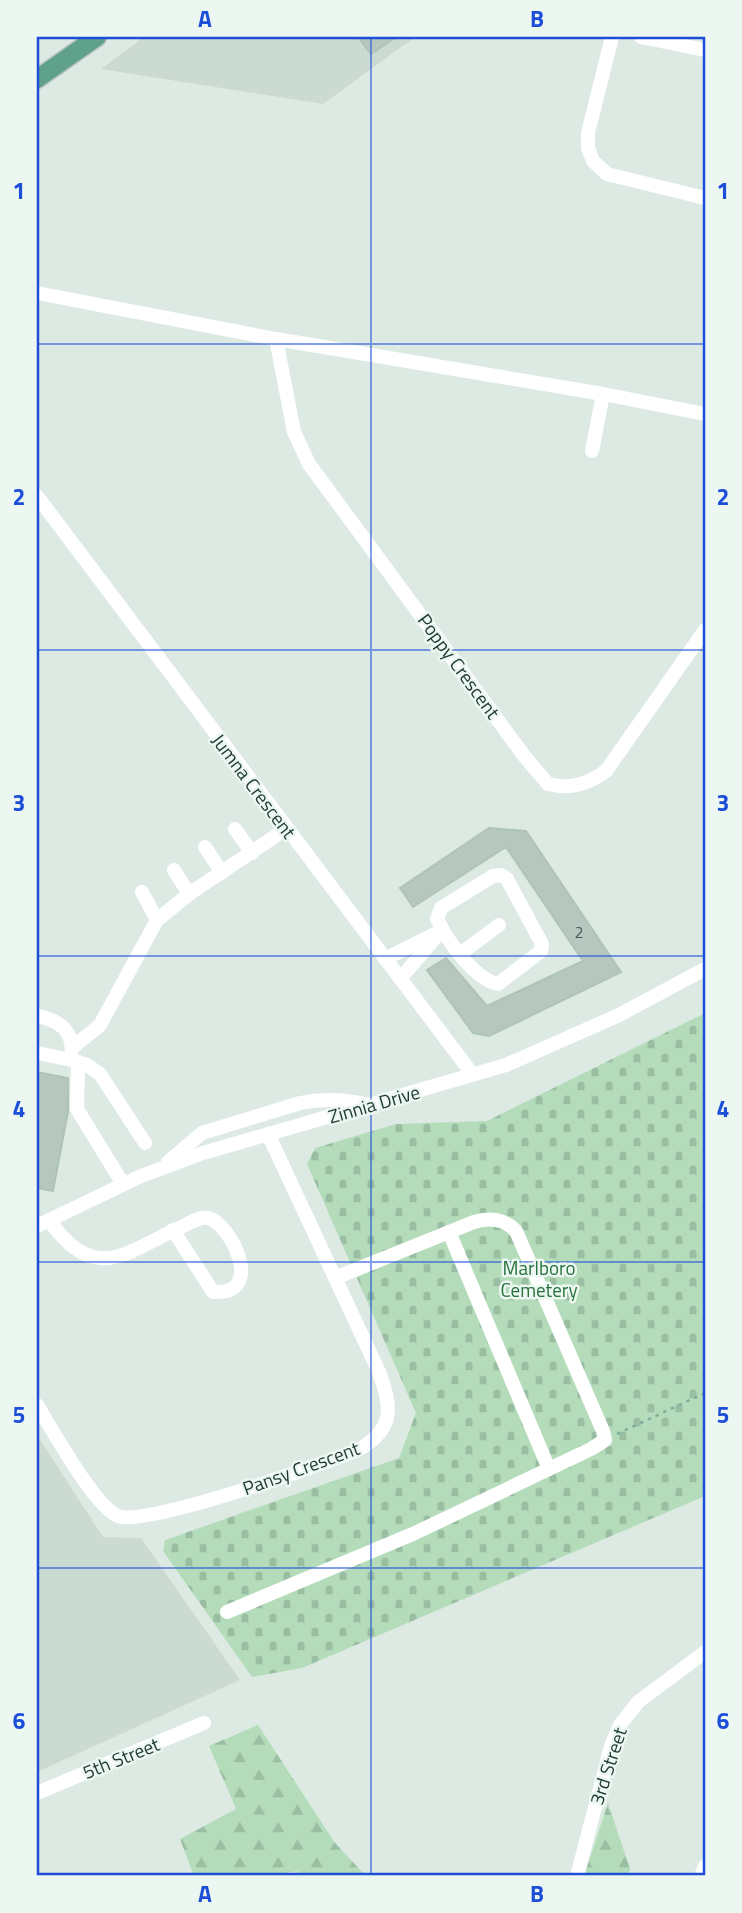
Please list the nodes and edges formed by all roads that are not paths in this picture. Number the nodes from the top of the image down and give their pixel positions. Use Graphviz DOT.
graph roads {
  1 [pos="97,37"];
  2 [pos="612,37"];
  3 [pos="641,37"];
  4 [pos="705,50"];
  5 [pos="37,79"];
  6 [pos="705,198"];
  7 [pos="37,293"];
  8 [pos="276,339"];
  9 [pos="603,394"];
  10 [pos="705,414"];
  11 [pos="592,451"];
  12 [pos="37,496"];
  13 [pos="705,630"];
  14 [pos="235,829"];
  15 [pos="286,829"];
  16 [pos="205,847"];
  17 [pos="252,853"];
  18 [pos="174,870"];
  19 [pos="222,873"];
  20 [pos="142,892"];
  21 [pos="190,894"];
  22 [pos="158,920"];
  23 [pos="499,925"];
  24 [pos="442,930"];
  25 [pos="460,954"];
  26 [pos="385,959"];
  27 [pos="705,969"];
  28 [pos="400,979"];
  29 [pos="37,1016"];
  30 [pos="37,1053"];
  31 [pos="74,1056"];
  32 [pos="473,1075"];
  33 [pos="370,1105"];
  34 [pos="268,1134"];
  35 [pos="145,1143"];
  36 [pos="162,1168"];
  37 [pos="123,1184"];
  38 [pos="43,1223"];
  39 [pos="173,1230"];
  40 [pos="449,1232"];
  41 [pos="335,1278"];
  42 [pos="37,1405"];
  43 [pos="549,1469"];
  44 [pos="227,1612"];
  45 [pos="705,1651"];
  46 [pos="204,1723"];
  47 [pos="37,1793"];
  48 [pos="705,1866"];
  49 [pos="577,1876"];
  50 [pos="701,1876"];
  1 -- 5 [label="main road"];
  2 -- 6 [label="street"];
  3 -- 4 [label="street"];
  7 -- 8 [label="street"];
  8 -- 9 [label="street"];
  8 -- 13 [label="street, Poppy Crescent"];
  9 -- 10 [label="street"];
  9 -- 11 [label="street"];
  12 -- 15 [label="street, Jumna Crescent"];
  14 -- 17 [label="street"];
  15 -- 17 [label="street"];
  15 -- 26 [label="street, Jumna Crescent"];
  16 -- 19 [label="street"];
  17 -- 19 [label="street"];
  18 -- 21 [label="street"];
  19 -- 21 [label="street"];
  20 -- 22 [label="street"];
  21 -- 22 [label="street"];
  22 -- 31 [label="street"];
  23 -- 25 [label="street"];
  24 -- 25 [label="street"];
  24 -- 25 [label="street"];
  24 -- 26 [label="street"];
  24 -- 28 [label="street"];
  26 -- 28 [label="street, Jumna Crescent"];
  27 -- 32 [label="street, Zinnia Drive"];
  28 -- 32 [label="street, Jumna Crescent"];
  29 -- 31 [label="street"];
  30 -- 31 [label="street"];
  31 -- 35 [label="street"];
  31 -- 37 [label="street"];
  32 -- 33 [label="street, Zinnia Drive"];
  33 -- 34 [label="street, Zinnia Drive"];
  33 -- 36 [label="street"];
  34 -- 36 [label="street, Zinnia Drive"];
  34 -- 41 [label="street, Pansy Crescent"];
  36 -- 37 [label="street, Zinnia Drive"];
  37 -- 38 [label="street, Zinnia Drive"];
  38 -- 39 [label="street"];
  39 -- 39 [label="street"];
  40 -- 41 [label="street"];
  40 -- 43 [label="street"];
  40 -- 43 [label="street"];
  41 -- 42 [label="street, Pansy Crescent"];
  43 -- 44 [label="street"];
  45 -- 49 [label="street, 3rd Street"];
  46 -- 47 [label="street, 5th Street"];
  48 -- 50 [label="street"];
}
